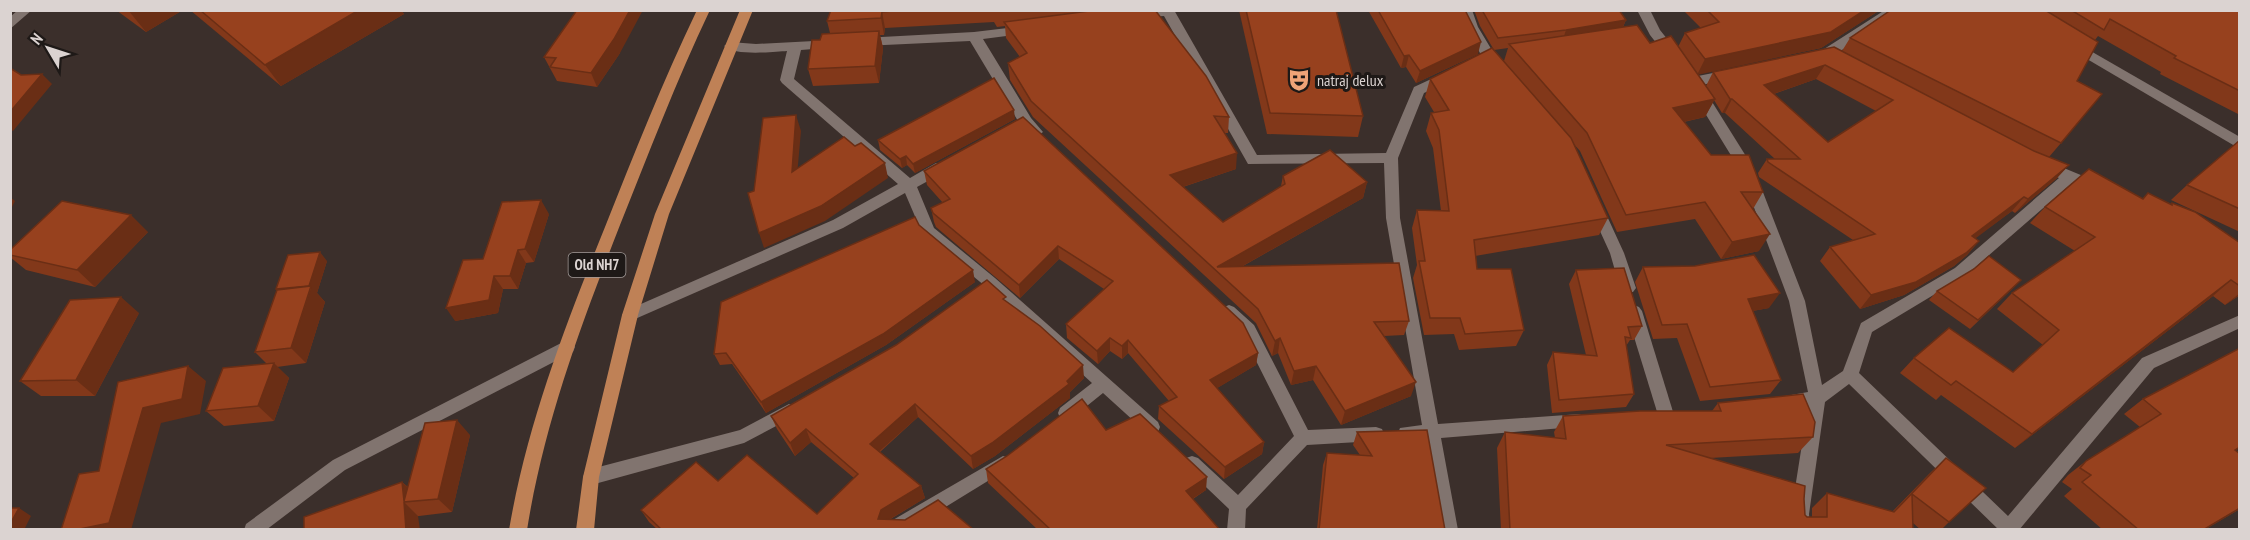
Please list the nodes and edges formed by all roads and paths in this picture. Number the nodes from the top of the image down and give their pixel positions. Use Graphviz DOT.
graph roads {
  1 [pos="26,10"];
  2 [pos="704,10"];
  3 [pos="747,10"];
  4 [pos="1466,10"];
  5 [pos="1643,10"];
  6 [pos="1895,10"];
  7 [pos="1167,11"];
  8 [pos="1122,17"];
  9 [pos="10,25"];
  10 [pos="1042,27"];
  11 [pos="974,36"];
  12 [pos="2068,42"];
  13 [pos="730,46"];
  14 [pos="795,46"];
  15 [pos="1848,65"];
  16 [pos="1737,73"];
  17 [pos="1686,74"];
  18 [pos="1049,144"];
  19 [pos="2240,144"];
  20 [pos="1391,158"];
  21 [pos="957,159"];
  22 [pos="2028,159"];
  23 [pos="2070,177"];
  24 [pos="909,185"];
  25 [pos="2112,194"];
  26 [pos="1590,195"];
  27 [pos="1217,300"];
  28 [pos="630,315"];
  29 [pos="2240,321"];
  30 [pos="567,347"];
  31 [pos="1850,375"];
  32 [pos="1105,383"];
  33 [pos="1817,398"];
  34 [pos="804,403"];
  35 [pos="1771,404"];
  36 [pos="1666,415"];
  37 [pos="1595,420"];
  38 [pos="1048,427"];
  39 [pos="1432,432"];
  40 [pos="1163,437"];
  41 [pos="1303,438"];
  42 [pos="1020,449"];
  43 [pos="1180,452"];
  44 [pos="591,477"];
  45 [pos="1238,506"];
  46 [pos="2010,529"];
  47 [pos="252,530"];
  48 [pos="518,530"];
  49 [pos="585,530"];
  50 [pos="892,530"];
  51 [pos="1236,530"];
  52 [pos="1449,530"];
  53 [pos="1801,530"];
  1 -- 9 [label="street"];
  2 -- 30 [label="main road, Old NH7"];
  3 -- 13 [label="main road, old NH7"];
  4 -- 20 [label="street"];
  5 -- 17 [label="street"];
  6 -- 15 [label="street"];
  7 -- 8 [label="street"];
  7 -- 20 [label="street"];
  10 -- 11 [label="street"];
  11 -- 14 [label="street"];
  11 -- 18 [label="street"];
  12 -- 19 [label="street"];
  13 -- 14 [label="street"];
  13 -- 28 [label="main road, old NH7"];
  14 -- 24 [label="street"];
  16 -- 17 [label="street"];
  17 -- 33 [label="street"];
  20 -- 39 [label="street"];
  21 -- 24 [label="street"];
  22 -- 23 [label="street"];
  23 -- 25 [label="street"];
  23 -- 31 [label="street"];
  24 -- 28 [label="street"];
  24 -- 32 [label="street"];
  26 -- 36 [label="street"];
  27 -- 41 [label="street"];
  28 -- 44 [label="main road, old NH7"];
  29 -- 46 [label="street"];
  30 -- 47 [label="street"];
  30 -- 48 [label="main road, Old NH7"];
  31 -- 33 [label="street"];
  31 -- 46 [label="street"];
  32 -- 38 [label="street"];
  32 -- 40 [label="street"];
  33 -- 35 [label="street"];
  33 -- 53 [label="street"];
  34 -- 44 [label="street"];
  37 -- 39 [label="street"];
  39 -- 41 [label="street"];
  39 -- 52 [label="street"];
  41 -- 45 [label="street"];
  42 -- 50 [label="street"];
  43 -- 45 [label="street"];
  44 -- 49 [label="main road, old NH7"];
  45 -- 51 [label="street"];
}
